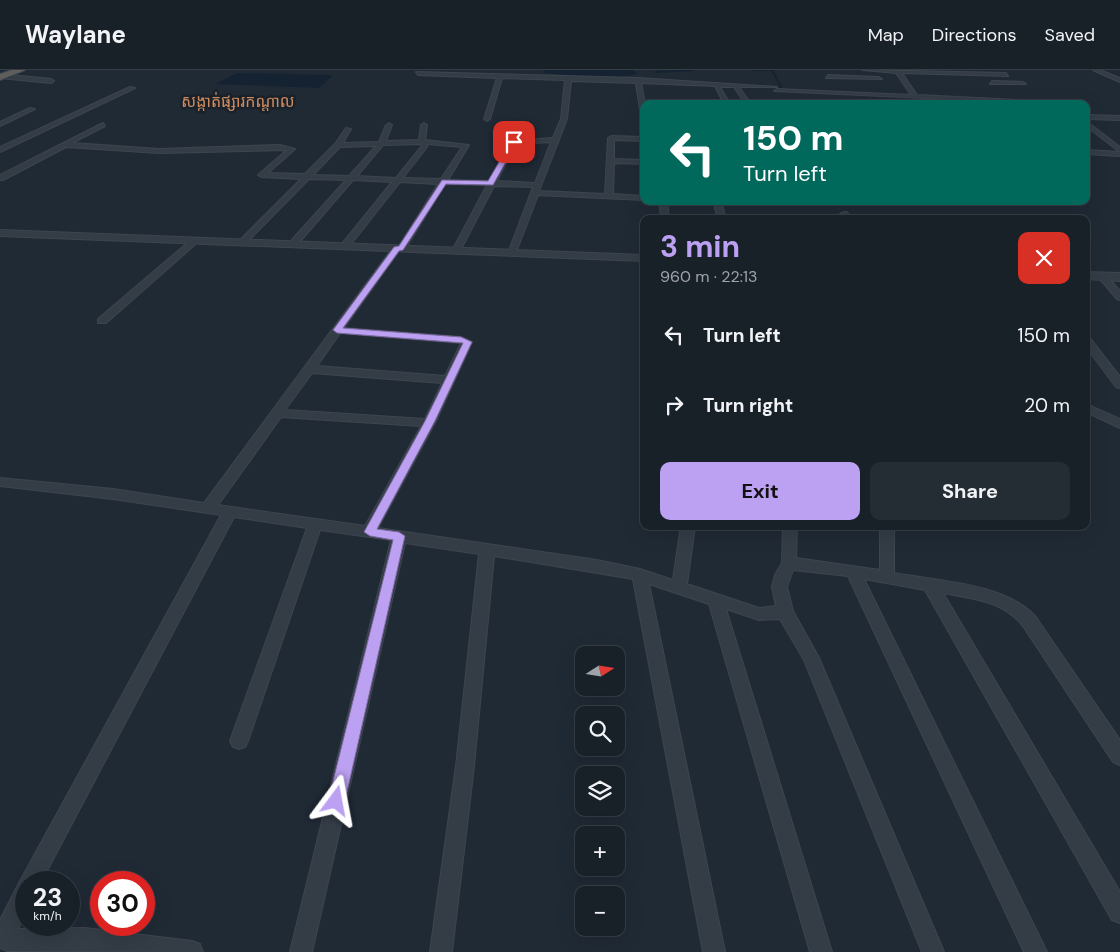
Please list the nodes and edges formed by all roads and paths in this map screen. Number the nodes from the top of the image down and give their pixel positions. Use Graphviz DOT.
graph roads {
  1 [pos="21,70"];
  2 [pos="494,70"];
  3 [pos="528,70"];
  4 [pos="823,70"];
  5 [pos="866,70"];
  6 [pos="996,70"];
  7 [pos="1096,70"];
  8 [pos="898,71"];
  9 [pos="459,72"];
  10 [pos="418,73"];
  11 [pos="642,73"];
  12 [pos="1006,75"];
  13 [pos="489,76"];
  14 [pos="500,76"];
  15 [pos="0,77"];
  16 [pos="828,77"];
  17 [pos="523,78"];
  18 [pos="568,79"];
  19 [pos="641,80"];
  20 [pos="886,80"];
  21 [pos="896,80"];
  22 [pos="905,80"];
  23 [pos="913,80"];
  24 [pos="1120,80"];
  25 [pos="52,81"];
  26 [pos="982,83"];
  27 [pos="716,84"];
  28 [pos="734,84"];
  29 [pos="1023,84"];
  30 [pos="1030,87"];
  31 [pos="132,88"];
  32 [pos="775,89"];
  33 [pos="912,90"];
  34 [pos="786,91"];
  35 [pos="837,92"];
  36 [pos="816,94"];
  37 [pos="1035,94"];
  38 [pos="1042,94"];
  39 [pos="854,96"];
  40 [pos="895,98"];
  41 [pos="794,99"];
  42 [pos="643,100"];
  43 [pos="725,100"];
  44 [pos="745,100"];
  45 [pos="781,100"];
  46 [pos="821,100"];
  47 [pos="858,100"];
  48 [pos="919,100"];
  49 [pos="1054,100"];
  50 [pos="32,110"];
  51 [pos="1090,118"];
  52 [pos="1120,118"];
  53 [pos="487,119"];
  54 [pos="1090,121"];
  55 [pos="0,124"];
  56 [pos="103,125"];
  57 [pos="389,125"];
  58 [pos="424,125"];
  59 [pos="348,129"];
  60 [pos="640,139"];
  61 [pos="555,140"];
  62 [pos="422,142"];
  63 [pos="382,143"];
  64 [pos="68,144"];
  65 [pos="338,145"];
  66 [pos="0,150"];
  67 [pos="1120,150"];
  68 [pos="1090,152"];
  69 [pos="1120,154"];
  70 [pos="610,161"];
  71 [pos="640,162"];
  72 [pos="306,177"];
  73 [pos="0,178"];
  74 [pos="351,178"];
  75 [pos="396,180"];
  76 [pos="444,182"];
  77 [pos="490,183"];
  78 [pos="536,189"];
  79 [pos="609,197"];
  80 [pos="640,198"];
  81 [pos="0,234"];
  82 [pos="195,241"];
  83 [pos="241,242"];
  84 [pos="293,244"];
  85 [pos="345,246"];
  86 [pos="399,248"];
  87 [pos="456,251"];
  88 [pos="512,253"];
  89 [pos="640,258"];
  90 [pos="1090,275"];
  91 [pos="1102,276"];
  92 [pos="1120,277"];
  93 [pos="1120,298"];
  94 [pos="102,321"];
  95 [pos="337,330"];
  96 [pos="1090,345"];
  97 [pos="308,370"];
  98 [pos="450,380"];
  99 [pos="1120,385"];
  100 [pos="1090,409"];
  101 [pos="277,413"];
  102 [pos="427,423"];
  103 [pos="1120,423"];
  104 [pos="0,482"];
  105 [pos="208,508"];
  106 [pos="230,511"];
  107 [pos="315,524"];
  108 [pos="687,530"];
  109 [pos="790,530"];
  110 [pos="887,530"];
  111 [pos="370,532"];
  112 [pos="399,536"];
  113 [pos="487,550"];
  114 [pos="789,564"];
  115 [pos="853,572"];
  116 [pos="640,575"];
  117 [pos="888,577"];
  118 [pos="930,585"];
  119 [pos="679,588"];
  120 [pos="716,601"];
  121 [pos="785,612"];
  122 [pos="239,741"];
  123 [pos="1120,756"];
  124 [pos="36,871"];
  125 [pos="15,910"];
  126 [pos="1120,912"];
  127 [pos="4,940"];
  128 [pos="192,952"];
  129 [pos="301,952"];
  130 [pos="441,952"];
  131 [pos="714,952"];
  132 [pos="821,952"];
  133 [pos="933,952"];
  134 [pos="1036,952"];
  1 -- 15 [label="highway"];
  2 -- 13 [label="street"];
  3 -- 17 [label="street"];
  4 -- 16 [label="street"];
  5 -- 8 [label="street"];
  6 -- 12 [label="street"];
  7 -- 24 [label="street"];
  8 -- 12 [label="street"];
  8 -- 22 [label="street"];
  9 -- 10 [label="street"];
  9 -- 13 [label="street"];
  11 -- 19 [label="street"];
  12 -- 29 [label="street"];
  13 -- 14 [label="street"];
  14 -- 17 [label="street"];
  14 -- 53 [label="street"];
  15 -- 25 [label="street"];
  16 -- 20 [label="street"];
  16 -- 35 [label="street"];
  17 -- 18 [label="street"];
  18 -- 19 [label="street"];
  18 -- 61 [label="street"];
  19 -- 27 [label="street"];
  19 -- 42 [label="street"];
  21 -- 22 [label="street"];
  22 -- 23 [label="street"];
  22 -- 33 [label="street"];
  26 -- 29 [label="street"];
  27 -- 28 [label="street"];
  27 -- 43 [label="street"];
  28 -- 32 [label="street"];
  28 -- 44 [label="street"];
  29 -- 30 [label="street"];
  31 -- 66 [label="street"];
  32 -- 34 [label="street"];
  32 -- 35 [label="street"];
  32 -- 45 [label="street"];
  33 -- 37 [label="street"];
  33 -- 48 [label="street"];
  34 -- 35 [label="street"];
  34 -- 36 [label="street"];
  34 -- 41 [label="street"];
  35 -- 48 [label="street"];
  36 -- 39 [label="street"];
  36 -- 46 [label="street"];
  38 -- 49 [label="street"];
  39 -- 40 [label="street"];
  39 -- 47 [label="street"];
  40 -- 48 [label="street"];
  50 -- 55 [label="street"];
  51 -- 52 [label="street"];
  54 -- 67 [label="street"];
  56 -- 64 [label="street"];
  57 -- 63 [label="street"];
  58 -- 62 [label="street"];
  59 -- 65 [label="street"];
  60 -- 70 [label="street"];
  61 -- 77 [label="street"];
  61 -- 78 [label="street"];
  62 -- 63 [label="street"];
  62 -- 75 [label="street"];
  62 -- 76 [label="street"];
  63 -- 65 [label="street"];
  63 -- 74 [label="street"];
  64 -- 72 [label="street"];
  64 -- 73 [label="street"];
  65 -- 72 [label="street"];
  68 -- 69 [label="street"];
  70 -- 71 [label="street"];
  70 -- 79 [label="street"];
  72 -- 74 [label="street"];
  72 -- 83 [label="street"];
  74 -- 75 [label="street"];
  74 -- 84 [label="street"];
  75 -- 76 [label="street"];
  75 -- 85 [label="street"];
  76 -- 77 [label="street"];
  76 -- 86 [label="street"];
  77 -- 78 [label="street"];
  77 -- 87 [label="street"];
  78 -- 79 [label="street"];
  78 -- 88 [label="street"];
  79 -- 80 [label="street"];
  81 -- 82 [label="street"];
  82 -- 83 [label="street"];
  82 -- 94 [label="street"];
  83 -- 84 [label="street"];
  84 -- 85 [label="street"];
  85 -- 86 [label="street"];
  86 -- 87 [label="street"];
  86 -- 95 [label="street"];
  87 -- 88 [label="street"];
  88 -- 89 [label="street"];
  90 -- 91 [label="street"];
  91 -- 92 [label="street"];
  91 -- 93 [label="street"];
  95 -- 97 [label="street"];
  95 -- 98 [label="street"];
  96 -- 99 [label="street"];
  97 -- 98 [label="street"];
  97 -- 101 [label="street"];
  98 -- 102 [label="street"];
  100 -- 103 [label="street"];
  101 -- 102 [label="street"];
  101 -- 105 [label="street"];
  102 -- 111 [label="street"];
  104 -- 105 [label="street"];
  105 -- 106 [label="street"];
  106 -- 107 [label="street"];
  106 -- 124 [label="street"];
  107 -- 111 [label="street"];
  107 -- 122 [label="street"];
  108 -- 119 [label="street"];
  109 -- 114 [label="street"];
  110 -- 117 [label="street"];
  111 -- 112 [label="street"];
  112 -- 113 [label="street"];
  112 -- 129 [label="street"];
  113 -- 116 [label="street"];
  113 -- 130 [label="street"];
  114 -- 115 [label="street"];
  114 -- 121 [label="street"];
  115 -- 117 [label="street"];
  115 -- 134 [label="street"];
  116 -- 119 [label="street"];
  116 -- 131 [label="street"];
  117 -- 118 [label="street"];
  118 -- 123 [label="street"];
  118 -- 126 [label="street"];
  119 -- 120 [label="street"];
  120 -- 121 [label="street"];
  120 -- 132 [label="street"];
  121 -- 133 [label="street"];
  125 -- 127 [label="street"];
  127 -- 128 [label="street"];
}
